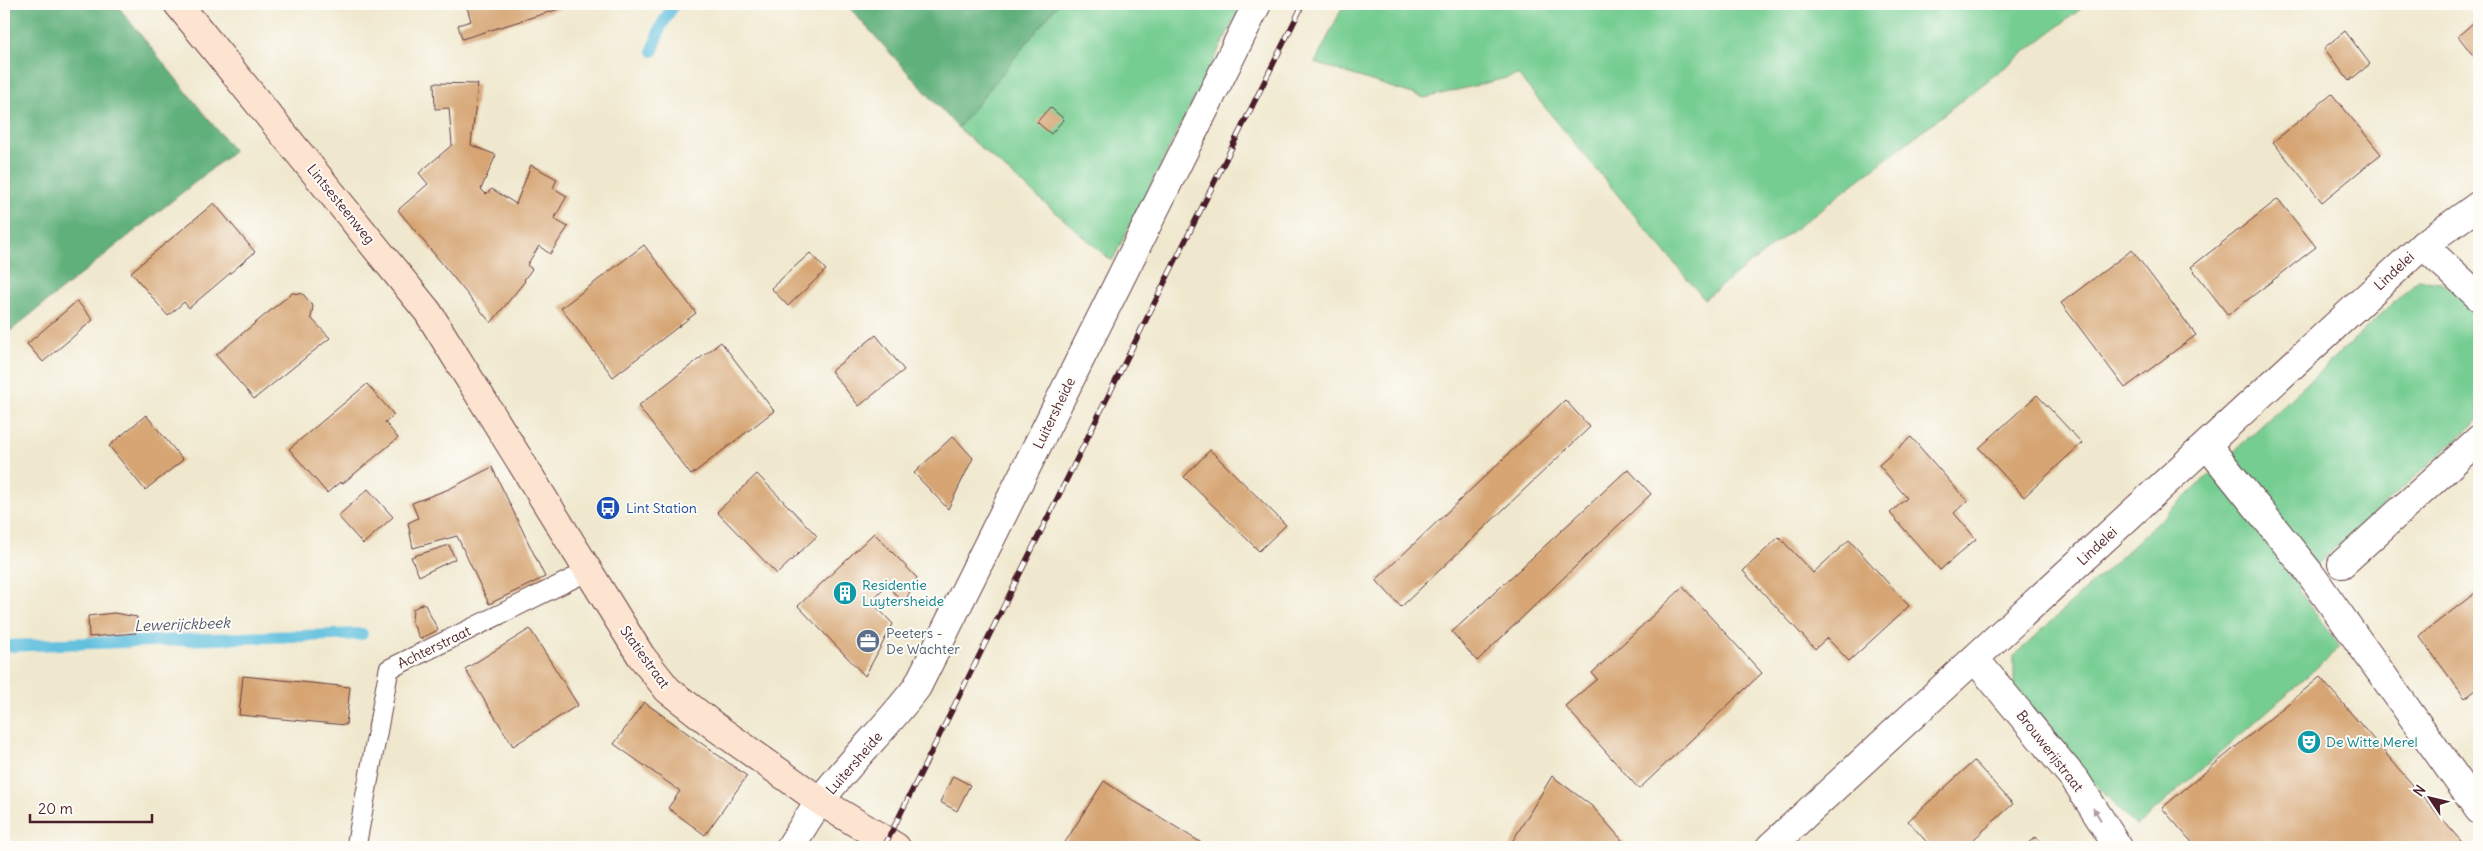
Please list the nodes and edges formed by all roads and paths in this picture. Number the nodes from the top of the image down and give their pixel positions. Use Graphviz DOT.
graph roads {
  1 [pos="178,4"];
  2 [pos="1257,4"];
  3 [pos="2479,205"];
  4 [pos="2423,245"];
  5 [pos="2479,297"];
  6 [pos="492,414"];
  7 [pos="2479,440"];
  8 [pos="2207,444"];
  9 [pos="2342,564"];
  10 [pos="588,571"];
  11 [pos="1975,659"];
  12 [pos="820,801"];
  13 [pos="2479,810"];
  14 [pos="356,847"];
  15 [pos="790,847"];
  16 [pos="896,847"];
  17 [pos="1770,847"];
  18 [pos="2118,847"];
  1 -- 6 [label="street, Lintsesteenweg"];
  2 -- 12 [label="street, Luitersheide"];
  3 -- 4 [label="street, Lindelei"];
  4 -- 5 [label="street, Lindelei"];
  4 -- 8 [label="street, Lindelei"];
  6 -- 10 [label="street, Statiestraat"];
  7 -- 9 [label="street"];
  8 -- 11 [label="street, Lindelei"];
  8 -- 13 [label="street"];
  10 -- 12 [label="street, Statiestraat"];
  10 -- 14 [label="lane, Achterstraat"];
  11 -- 17 [label="street, Lindelei"];
  18 -- 11 [label="street, Brouwerijstraat, one-way"];
  12 -- 15 [label="street, Luitersheide"];
  12 -- 16 [label="street, Statiestraat"];
}
